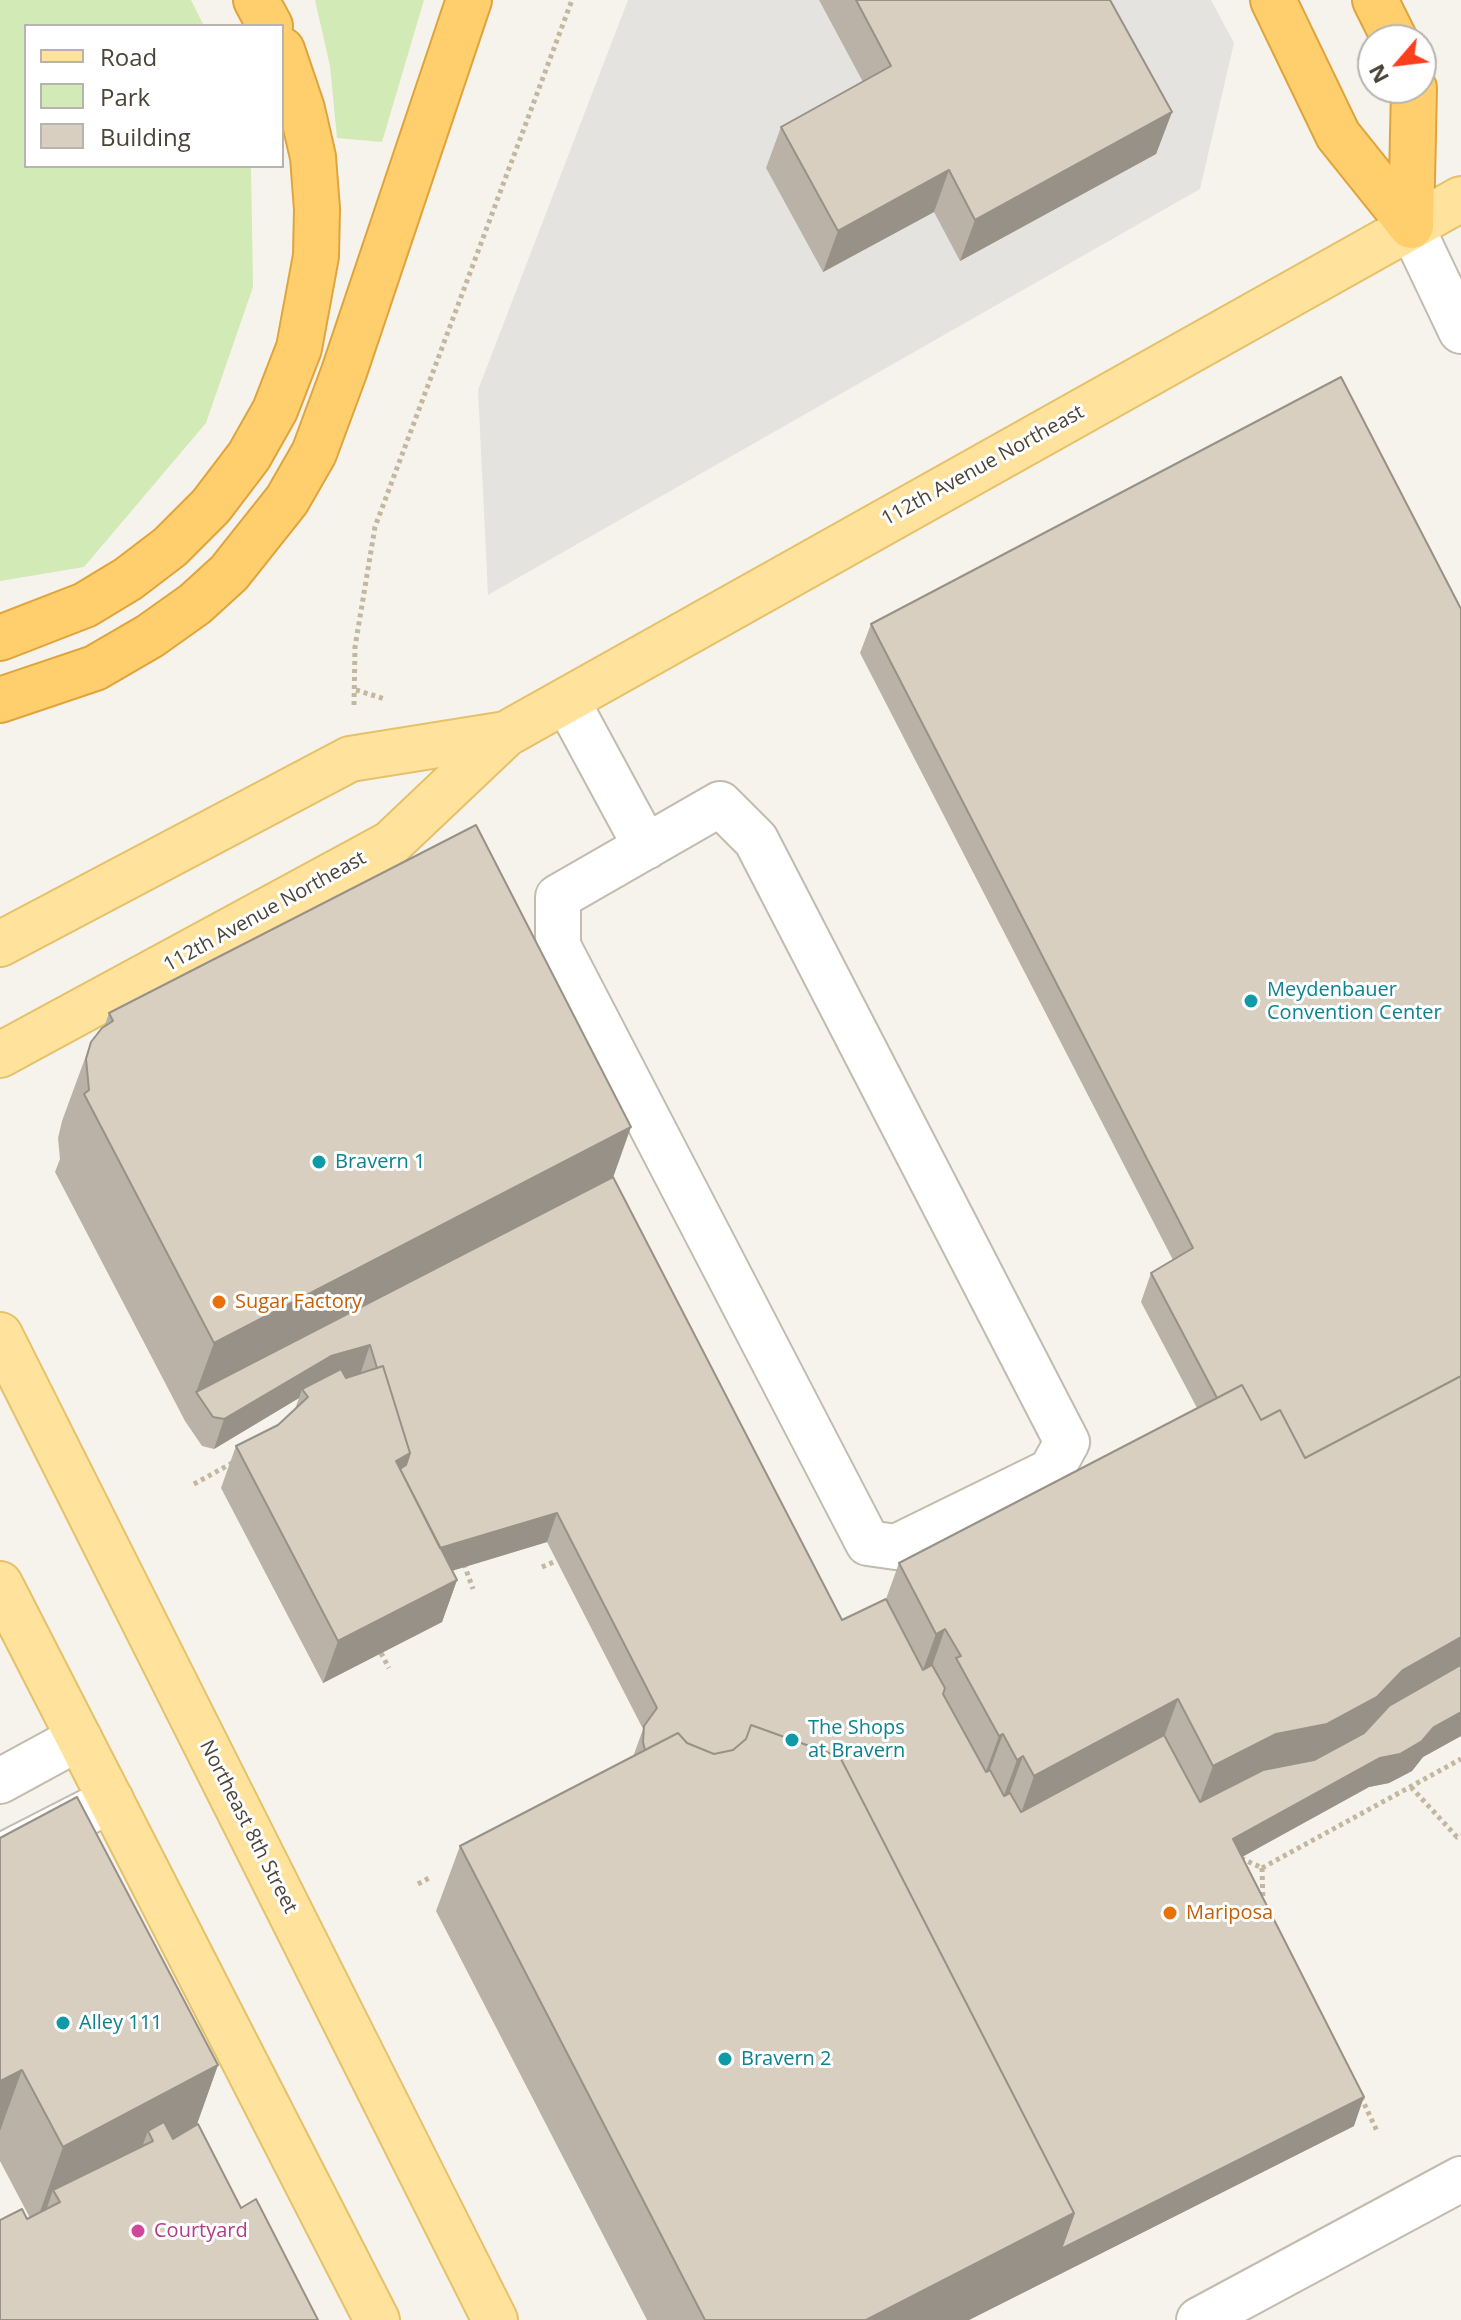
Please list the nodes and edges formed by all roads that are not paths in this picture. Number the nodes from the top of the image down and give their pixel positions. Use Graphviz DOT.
graph roads {
  1 [pos="256,0"];
  2 [pos="469,0"];
  3 [pos="1273,0"];
  4 [pos="1375,0"];
  5 [pos="269,24"];
  6 [pos="1387,24"];
  7 [pos="284,56"];
  8 [pos="1414,104"];
  9 [pos="1461,199"];
  10 [pos="1411,226"];
  11 [pos="1461,331"];
  12 [pos="0,638"];
  13 [pos="0,700"];
  14 [pos="567,701"];
  15 [pos="506,734"];
  16 [pos="646,847"];
  17 [pos="0,944"];
  18 [pos="0,1055"];
  19 [pos="0,1335"];
  20 [pos="0,1584"];
  21 [pos="79,1738"];
  22 [pos="0,1781"];
  23 [pos="111,1800"];
  24 [pos="0,1857"];
  25 [pos="1461,2179"];
  26 [pos="377,2320"];
  27 [pos="495,2320"];
  28 [pos="1199,2320"];
  1 -- 5 [label="highway"];
  2 -- 13 [label="highway"];
  3 -- 10 [label="highway"];
  4 -- 6 [label="highway"];
  7 -- 12 [label="highway"];
  8 -- 10 [label="highway"];
  9 -- 10 [label="main road, 112th Avenue Northeast"];
  10 -- 11 [label="street"];
  10 -- 14 [label="main road, 112th Avenue Northeast"];
  14 -- 15 [label="main road, 112th Avenue Northeast"];
  14 -- 16 [label="street"];
  15 -- 17 [label="main road, 112th Avenue Northeast"];
  15 -- 18 [label="main road, 112th Avenue Northeast"];
  16 -- 16 [label="street"];
  19 -- 27 [label="main road, Northeast 8th Street"];
  20 -- 21 [label="main road"];
  21 -- 22 [label="street"];
  21 -- 23 [label="main road"];
  23 -- 24 [label="street"];
  23 -- 26 [label="main road"];
  25 -- 28 [label="street"];
}
